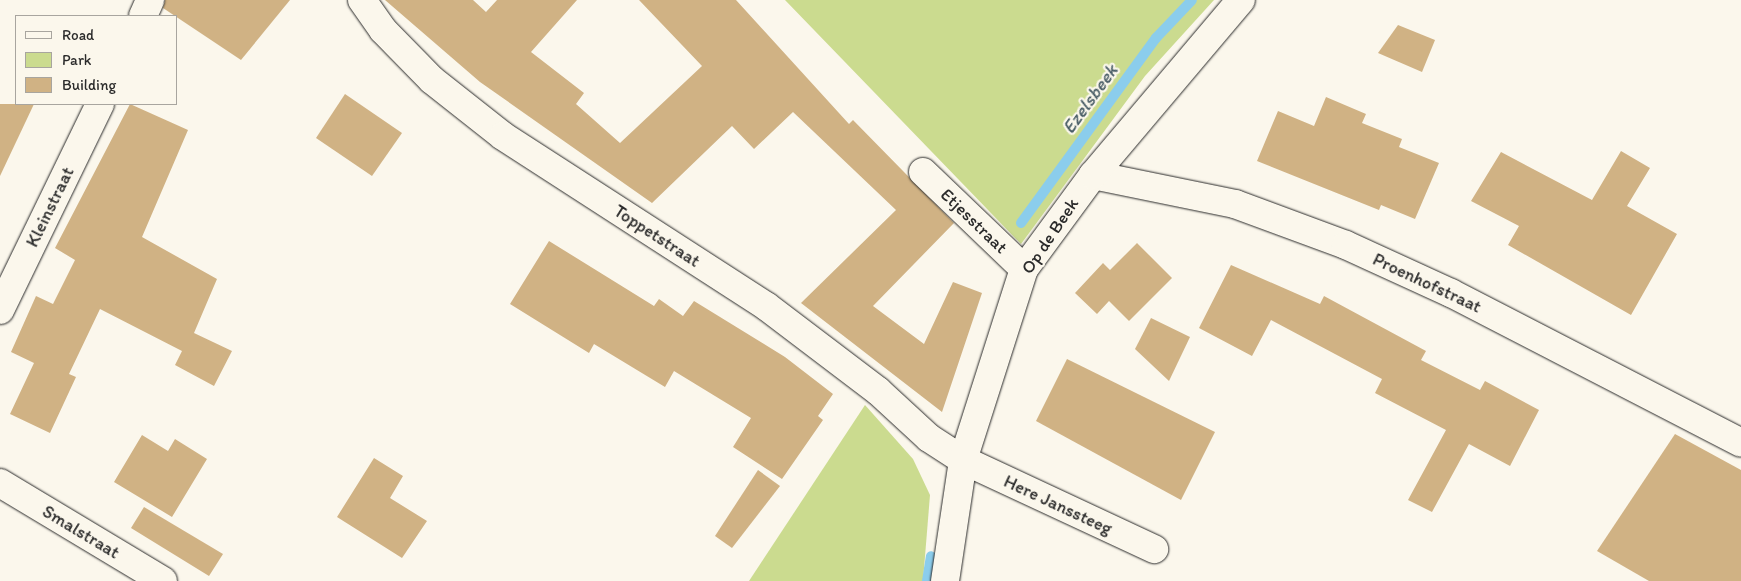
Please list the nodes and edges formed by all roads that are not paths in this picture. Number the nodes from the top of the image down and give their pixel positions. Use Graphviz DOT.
graph roads {
  1 [pos="150,0"];
  2 [pos="362,0"];
  3 [pos="1241,0"];
  4 [pos="142,15"];
  5 [pos="100,105"];
  6 [pos="923,172"];
  7 [pos="1093,175"];
  8 [pos="1024,269"];
  9 [pos="0,310"];
  10 [pos="1741,443"];
  11 [pos="963,460"];
  12 [pos="0,483"];
  13 [pos="1154,549"];
  14 [pos="163,581"];
  15 [pos="945,581"];
  1 -- 4 [label="street"];
  2 -- 11 [label="street, Toppetstraat"];
  3 -- 7 [label="street, Op de Beek"];
  5 -- 9 [label="street, Kleinstraat"];
  6 -- 8 [label="street, Etjesstraat"];
  7 -- 8 [label="street, Op de Beek"];
  7 -- 10 [label="street, Proenhofstraat"];
  8 -- 11 [label="street, Op de Beek"];
  11 -- 13 [label="street, Here Janssteeg"];
  11 -- 15 [label="street, Op de Beek"];
  12 -- 14 [label="street, Smalstraat"];
}
